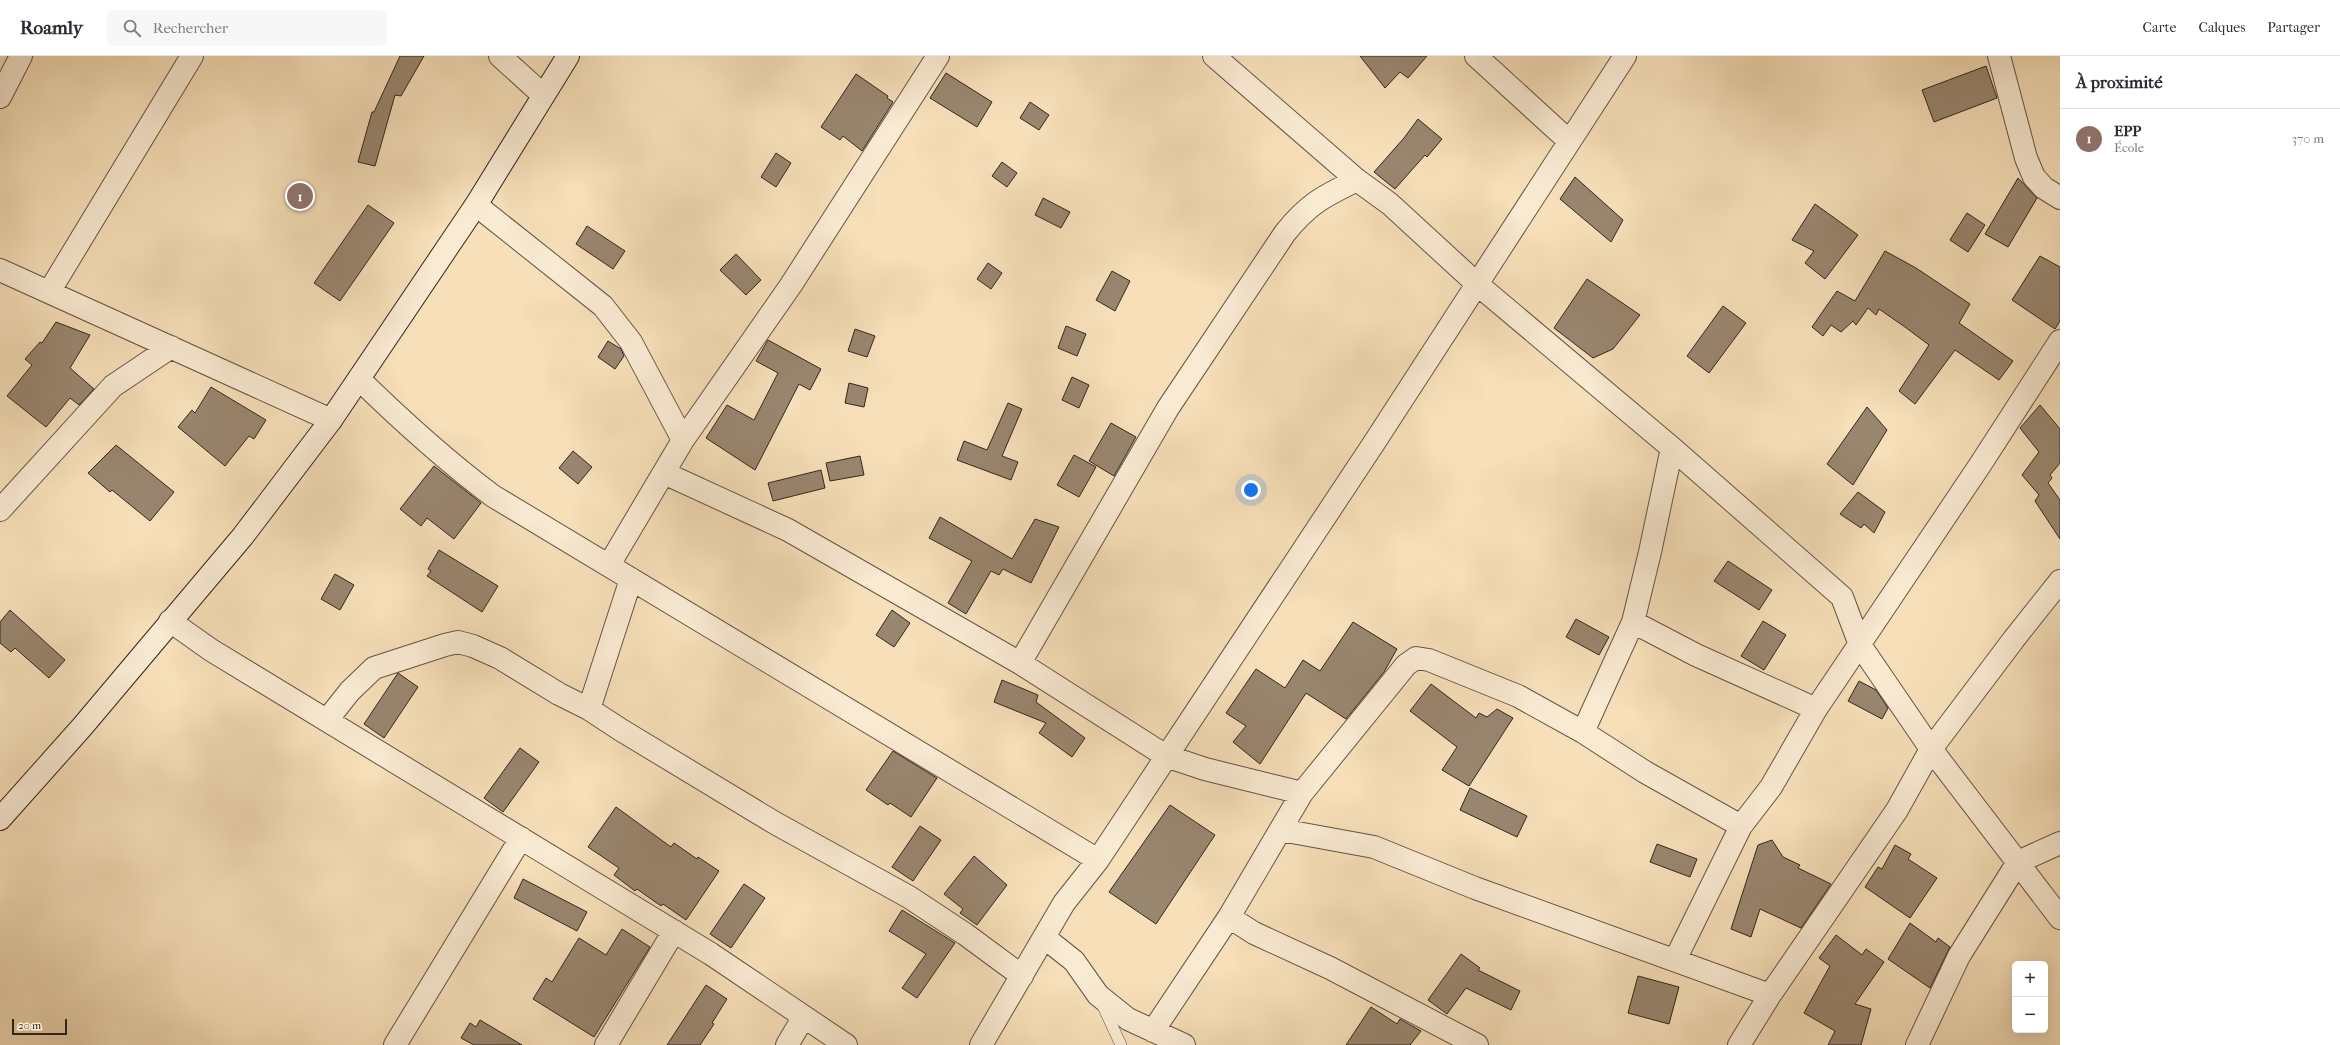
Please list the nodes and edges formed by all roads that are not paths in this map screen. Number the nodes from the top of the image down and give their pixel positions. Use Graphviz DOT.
graph roads {
  1 [pos="22,56"];
  2 [pos="192,56"];
  3 [pos="500,56"];
  4 [pos="568,56"];
  5 [pos="938,56"];
  6 [pos="1214,56"];
  7 [pos="1476,56"];
  8 [pos="1625,56"];
  9 [pos="1999,56"];
  10 [pos="543,95"];
  11 [pos="0,97"];
  12 [pos="1569,141"];
  13 [pos="1357,180"];
  14 [pos="2060,198"];
  15 [pos="476,206"];
  16 [pos="0,270"];
  17 [pos="1477,284"];
  18 [pos="49,292"];
  19 [pos="2060,341"];
  20 [pos="171,347"];
  21 [pos="359,379"];
  22 [pos="331,420"];
  23 [pos="683,440"];
  24 [pos="1672,448"];
  25 [pos="664,473"];
  26 [pos="0,510"];
  27 [pos="609,565"];
  28 [pos="631,579"];
  29 [pos="2060,581"];
  30 [pos="170,621"];
  31 [pos="1633,622"];
  32 [pos="1860,645"];
  33 [pos="1020,664"];
  34 [pos="589,709"];
  35 [pos="1816,709"];
  36 [pos="327,720"];
  37 [pos="1583,732"];
  38 [pos="1932,749"];
  39 [pos="1166,756"];
  40 [pos="1302,793"];
  41 [pos="0,819"];
  42 [pos="1741,826"];
  43 [pos="1281,830"];
  44 [pos="521,838"];
  45 [pos="2060,843"];
  46 [pos="1098,860"];
  47 [pos="2018,862"];
  48 [pos="1229,917"];
  49 [pos="2060,918"];
  50 [pos="674,931"];
  51 [pos="1045,938"];
  52 [pos="1674,960"];
  53 [pos="1022,976"];
  54 [pos="1770,994"];
  55 [pos="1098,995"];
  56 [pos="803,1018"];
  57 [pos="1153,1031"];
  58 [pos="395,1045"];
  59 [pos="606,1045"];
  60 [pos="786,1045"];
  61 [pos="846,1045"];
  62 [pos="981,1045"];
  63 [pos="1121,1045"];
  64 [pos="1184,1045"];
  65 [pos="1477,1045"];
  66 [pos="1739,1045"];
  67 [pos="1917,1045"];
  1 -- 11 [label="street"];
  2 -- 18 [label="street"];
  3 -- 10 [label="street"];
  4 -- 10 [label="street"];
  5 -- 23 [label="street"];
  6 -- 13 [label="street"];
  7 -- 12 [label="street"];
  8 -- 12 [label="street"];
  9 -- 14 [label="street"];
  10 -- 15 [label="street"];
  12 -- 17 [label="street"];
  13 -- 17 [label="street"];
  13 -- 33 [label="street"];
  15 -- 21 [label="street"];
  15 -- 23 [label="street"];
  16 -- 18 [label="street"];
  17 -- 24 [label="street"];
  17 -- 39 [label="street"];
  18 -- 20 [label="street"];
  19 -- 32 [label="street"];
  20 -- 22 [label="street"];
  20 -- 26 [label="street"];
  21 -- 22 [label="street"];
  21 -- 27 [label="street"];
  22 -- 30 [label="street"];
  23 -- 25 [label="street"];
  24 -- 31 [label="street"];
  24 -- 32 [label="street"];
  25 -- 27 [label="street"];
  25 -- 33 [label="street"];
  27 -- 28 [label="street"];
  28 -- 34 [label="street"];
  28 -- 46 [label="street"];
  29 -- 38 [label="street"];
  30 -- 36 [label="street"];
  30 -- 41 [label="street"];
  31 -- 35 [label="street"];
  31 -- 37 [label="street"];
  32 -- 35 [label="street"];
  32 -- 38 [label="street"];
  33 -- 39 [label="street"];
  34 -- 36 [label="street"];
  34 -- 53 [label="street"];
  35 -- 42 [label="street"];
  36 -- 44 [label="street"];
  37 -- 40 [label="street"];
  37 -- 42 [label="street"];
  38 -- 47 [label="street"];
  38 -- 54 [label="street"];
  39 -- 40 [label="street"];
  39 -- 46 [label="street"];
  40 -- 43 [label="street"];
  42 -- 52 [label="street"];
  43 -- 48 [label="street"];
  43 -- 52 [label="street"];
  44 -- 50 [label="street"];
  44 -- 58 [label="street"];
  45 -- 47 [label="street"];
  46 -- 51 [label="street"];
  47 -- 49 [label="street"];
  47 -- 67 [label="street"];
  48 -- 57 [label="street"];
  48 -- 65 [label="street"];
  50 -- 56 [label="street"];
  50 -- 59 [label="street"];
  51 -- 53 [label="street"];
  51 -- 55 [label="street"];
  52 -- 54 [label="street"];
  53 -- 62 [label="street"];
  54 -- 66 [label="street"];
  55 -- 57 [label="street"];
  55 -- 63 [label="lane"];
  56 -- 60 [label="street"];
  56 -- 61 [label="street"];
  57 -- 64 [label="street"];
}
